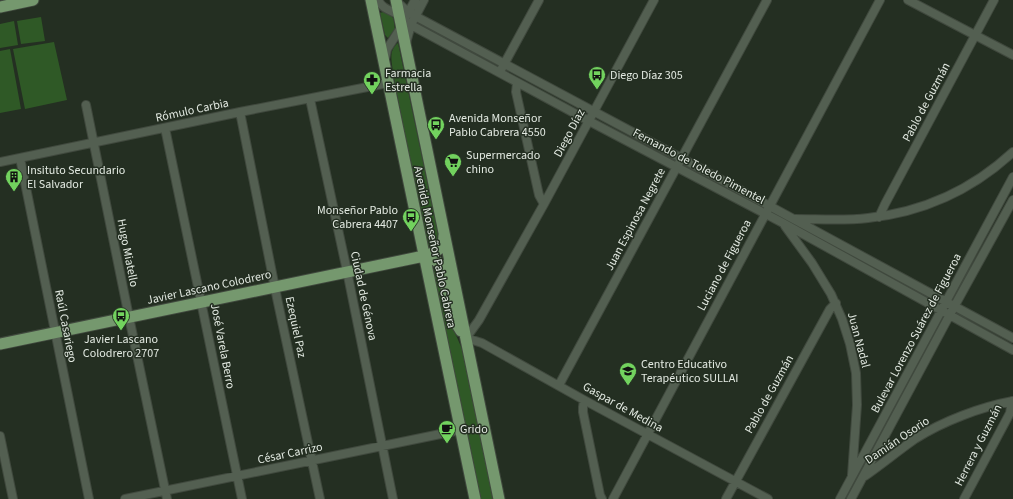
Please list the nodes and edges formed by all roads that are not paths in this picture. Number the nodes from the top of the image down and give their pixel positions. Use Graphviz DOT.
graph roads {
  1 [pos="33,0"];
  2 [pos="371,0"];
  3 [pos="378,0"];
  4 [pos="396,0"];
  5 [pos="415,0"];
  6 [pos="424,0"];
  7 [pos="539,0"];
  8 [pos="654,0"];
  9 [pos="767,0"];
  10 [pos="880,0"];
  11 [pos="908,0"];
  12 [pos="994,0"];
  13 [pos="0,7"];
  14 [pos="407,19"];
  15 [pos="976,36"];
  16 [pos="1013,55"];
  17 [pos="384,64"];
  18 [pos="504,64"];
  19 [pos="499,72"];
  20 [pos="388,83"];
  21 [pos="517,83"];
  22 [pos="310,99"];
  23 [pos="86,105"];
  24 [pos="240,112"];
  25 [pos="594,113"];
  26 [pos="589,121"];
  27 [pos="165,128"];
  28 [pos="94,143"];
  29 [pos="1013,152"];
  30 [pos="20,158"];
  31 [pos="681,158"];
  32 [pos="0,162"];
  33 [pos="676,167"];
  34 [pos="1013,177"];
  35 [pos="1013,200"];
  36 [pos="544,204"];
  37 [pos="770,206"];
  38 [pos="765,214"];
  39 [pos="879,217"];
  40 [pos="793,219"];
  41 [pos="783,223"];
  42 [pos="444,234"];
  43 [pos="424,256"];
  44 [pos="347,271"];
  45 [pos="275,287"];
  46 [pos="202,302"];
  47 [pos="946,302"];
  48 [pos="836,303"];
  49 [pos="954,306"];
  50 [pos="942,310"];
  51 [pos="950,315"];
  52 [pos="129,317"];
  53 [pos="55,332"];
  54 [pos="466,338"];
  55 [pos="1013,338"];
  56 [pos="0,344"];
  57 [pos="1013,350"];
  58 [pos="559,385"];
  59 [pos="584,400"];
  60 [pos="1013,401"];
  61 [pos="460,430"];
  62 [pos="647,434"];
  63 [pos="0,436"];
  64 [pos="382,446"];
  65 [pos="312,461"];
  66 [pos="237,476"];
  67 [pos="863,478"];
  68 [pos="852,479"];
  69 [pos="735,482"];
  70 [pos="166,495"];
  71 [pos="12,499"];
  72 [pos="89,499"];
  73 [pos="125,499"];
  74 [pos="242,499"];
  75 [pos="320,499"];
  76 [pos="393,499"];
  77 [pos="475,499"];
  78 [pos="499,499"];
  79 [pos="602,499"];
  80 [pos="613,499"];
  81 [pos="726,499"];
  82 [pos="768,499"];
  83 [pos="840,499"];
  84 [pos="851,499"];
  85 [pos="964,499"];
  1 -- 13 [label="main road"];
  2 -- 17 [label="main road, Avenida Monseñor Pablo Cabrera"];
  3 -- 14 [label="street, Fernando de Toledo Pimentel"];
  4 -- 14 [label="main road, Avenida Monseñor Pablo Cabrera"];
  5 -- 14 [label="street"];
  6 -- 14 [label="street"];
  7 -- 18 [label="street"];
  8 -- 25 [label="street, Diego Díaz"];
  9 -- 31 [label="street, Juan Espinosa Negrete"];
  10 -- 37 [label="street, Luciano de Figueroa"];
  11 -- 15 [label="street"];
  12 -- 15 [label="street, Pablo de Guzmán"];
  14 -- 17 [label="street"];
  14 -- 18 [label="street, Fernando de Toledo Pimentel"];
  14 -- 19 [label="street, Fernando de Toledo Pimentel"];
  14 -- 42 [label="main road, Avenida Monseñor Pablo Cabrera"];
  15 -- 16 [label="street"];
  15 -- 39 [label="street, Pablo de Guzmán"];
  17 -- 20 [label="main road, Avenida Monseñor Pablo Cabrera"];
  18 -- 19 [label="street"];
  18 -- 25 [label="street, Fernando de Toledo Pimentel"];
  19 -- 21 [label="street, Fernando de Toledo Pimentel"];
  20 -- 22 [label="street, Rómulo Carbia"];
  20 -- 43 [label="main road, Avenida Monseñor Pablo Cabrera"];
  21 -- 26 [label="street, Fernando de Toledo Pimentel"];
  21 -- 36 [label="street"];
  22 -- 24 [label="street, Rómulo Carbia"];
  22 -- 44 [label="street, Ciudad de Génova"];
  23 -- 28 [label="street, Hugo Miatello"];
  24 -- 27 [label="street, Rómulo Carbia"];
  24 -- 45 [label="street, Ezequiel Paz"];
  25 -- 26 [label="street, Diego Díaz"];
  25 -- 31 [label="street, Fernando de Toledo Pimentel"];
  26 -- 33 [label="street, Fernando de Toledo Pimentel"];
  26 -- 36 [label="street, Diego Díaz"];
  27 -- 28 [label="street, Rómulo Carbia"];
  27 -- 46 [label="street, José Varela Berro"];
  28 -- 30 [label="street, Rómulo Carbia"];
  28 -- 52 [label="street, Hugo Miatello"];
  29 -- 39 [label="street"];
  30 -- 32 [label="street, Rómulo Carbia"];
  30 -- 53 [label="street, Raúl Casariego"];
  31 -- 33 [label="street, Juan Espinosa Negrete"];
  31 -- 37 [label="street, Fernando de Toledo Pimentel"];
  33 -- 38 [label="street, Fernando de Toledo Pimentel"];
  33 -- 58 [label="street, Juan Espinosa Negrete"];
  34 -- 47 [label="street, Bulevar Lorenzo Suárez de Figueroa"];
  35 -- 49 [label="street, Bulevar Lorenzo Suárez de Figueroa"];
  36 -- 54 [label="street, Diego Díaz"];
  37 -- 38 [label="street, Luciano de Figueroa"];
  37 -- 40 [label="street, Fernando de Toledo Pimentel"];
  38 -- 41 [label="street, Fernando de Toledo Pimentel"];
  38 -- 62 [label="street, Luciano de Figueroa"];
  39 -- 40 [label="street"];
  40 -- 47 [label="street, Fernando de Toledo Pimentel"];
  41 -- 48 [label="street, Juan Nadal"];
  41 -- 50 [label="street, Fernando de Toledo Pimentel"];
  42 -- 43 [label="main road, Javier Lascano Colodrero"];
  42 -- 54 [label="main road, Avenida Monseñor Pablo Cabrera"];
  43 -- 44 [label="main road, Javier Lascano Colodrero"];
  43 -- 54 [label="main road"];
  43 -- 61 [label="main road, Avenida Monseñor Pablo Cabrera"];
  44 -- 45 [label="main road, Javier Lascano Colodrero"];
  44 -- 64 [label="street, Ciudad de Génova"];
  45 -- 46 [label="main road, Javier Lascano Colodrero"];
  45 -- 65 [label="street, Ezequiel Paz"];
  46 -- 52 [label="main road, Javier Lascano Colodrero"];
  46 -- 66 [label="street, José Varela Berro"];
  47 -- 49 [label="street, Fernando de Toledo Pimentel"];
  47 -- 50 [label="street, Bulevar Lorenzo Suárez de Figueroa"];
  48 -- 68 [label="street, Juan Nadal"];
  48 -- 69 [label="street, Pablo de Guzmán"];
  49 -- 51 [label="street, Bulevar Lorenzo Suárez de Figueroa"];
  49 -- 55 [label="street, Fernando de Toledo Pimentel"];
  50 -- 51 [label="street, Fernando de Toledo Pimentel"];
  50 -- 68 [label="street, Bulevar Lorenzo Suárez de Figueroa"];
  51 -- 57 [label="street, Fernando de Toledo Pimentel"];
  51 -- 67 [label="street, Bulevar Lorenzo Suárez de Figueroa"];
  52 -- 53 [label="main road, Javier Lascano Colodrero"];
  52 -- 70 [label="street, Hugo Miatello"];
  53 -- 56 [label="main road, Javier Lascano Colodrero"];
  53 -- 72 [label="street, Raúl Casariego"];
  54 -- 58 [label="street, Gaspar de Medina"];
  54 -- 78 [label="main road, Avenida Monseñor Pablo Cabrera"];
  58 -- 59 [label="street, Gaspar de Medina"];
  59 -- 62 [label="street, Gaspar de Medina"];
  59 -- 79 [label="street"];
  60 -- 67 [label="street, Damián Osorio"];
  60 -- 85 [label="street, Herrera y Guzmán"];
  61 -- 64 [label="street, César Carrizo"];
  61 -- 77 [label="main road, Avenida Monseñor Pablo Cabrera"];
  62 -- 69 [label="street, Gaspar de Medina"];
  62 -- 80 [label="street, Luciano de Figueroa"];
  63 -- 71 [label="street"];
  64 -- 65 [label="street, César Carrizo"];
  64 -- 76 [label="street, Ciudad de Génova"];
  65 -- 66 [label="street, César Carrizo"];
  65 -- 75 [label="street, Ezequiel Paz"];
  66 -- 70 [label="street, César Carrizo"];
  66 -- 74 [label="street, José Varela Berro"];
  67 -- 84 [label="street, Bulevar Lorenzo Suárez de Figueroa"];
  68 -- 83 [label="street, Bulevar Lorenzo Suárez de Figueroa"];
  69 -- 81 [label="street, Pablo de Guzmán"];
  69 -- 82 [label="street, Gaspar de Medina"];
  70 -- 73 [label="street, César Carrizo"];
}
